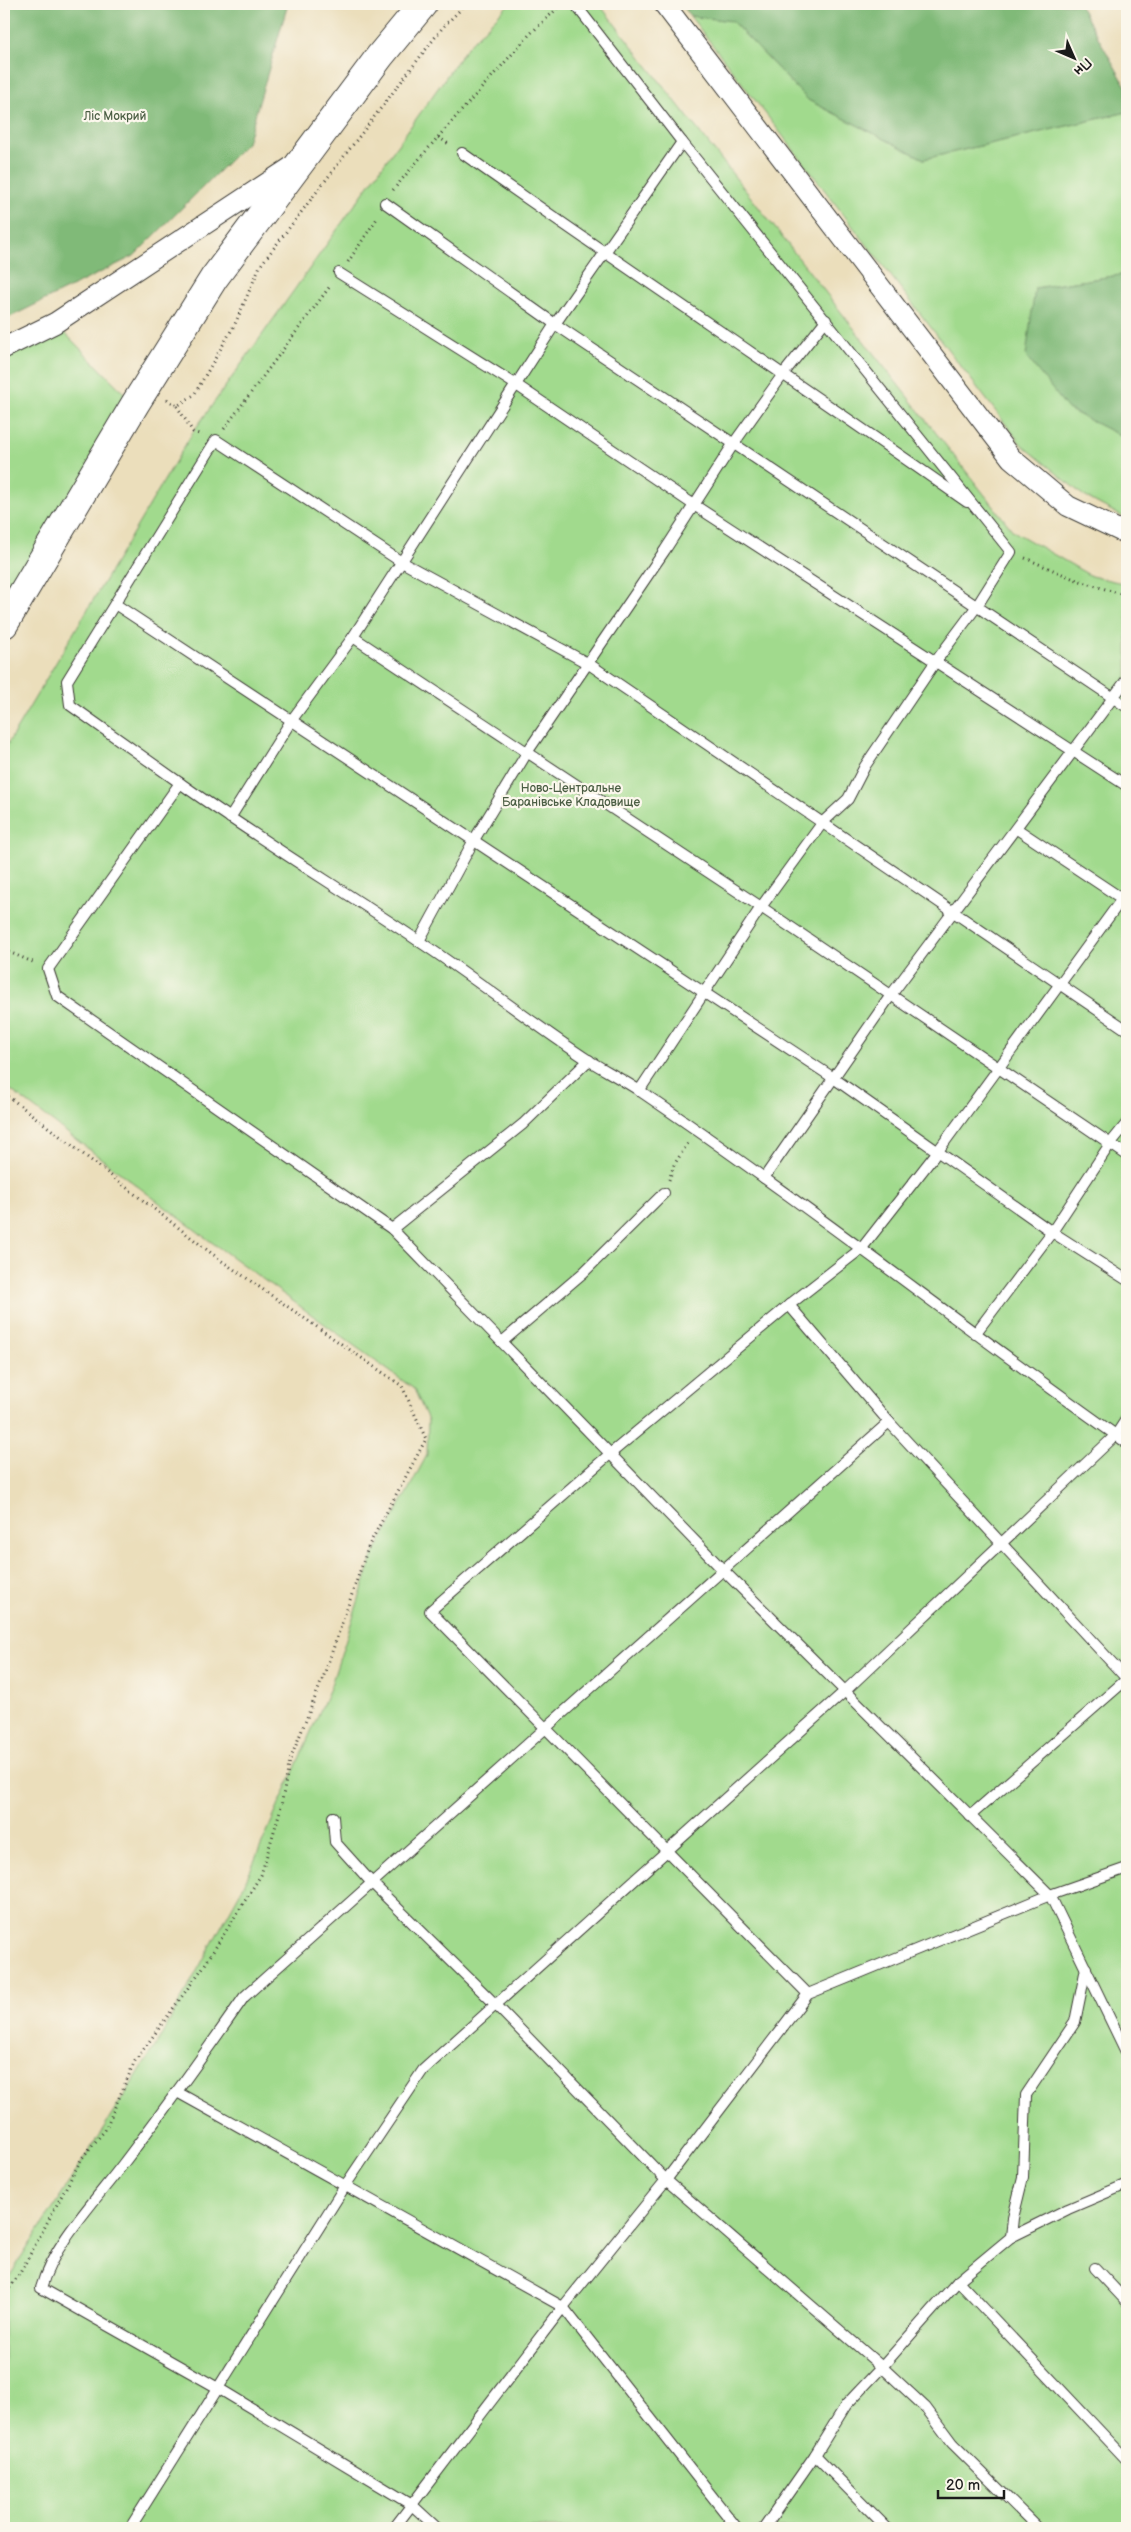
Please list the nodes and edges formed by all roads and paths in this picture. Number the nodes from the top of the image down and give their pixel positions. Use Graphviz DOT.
graph roads {
  1 [pos="423,4"];
  2 [pos="466,4"];
  3 [pos="562,4"];
  4 [pos="575,4"];
  5 [pos="664,4"];
  6 [pos="438,137"];
  7 [pos="682,142"];
  8 [pos="462,153"];
  9 [pos="302,161"];
  10 [pos="386,203"];
  11 [pos="603,253"];
  12 [pos="339,273"];
  13 [pos="826,320"];
  14 [pos="555,324"];
  15 [pos="4,348"];
  16 [pos="784,373"];
  17 [pos="515,384"];
  18 [pos="147,385"];
  19 [pos="177,406"];
  20 [pos="216,440"];
  21 [pos="734,443"];
  22 [pos="694,505"];
  23 [pos="976,508"];
  24 [pos="1127,534"];
  25 [pos="1011,552"];
  26 [pos="400,561"];
  27 [pos="1127,596"];
  28 [pos="115,604"];
  29 [pos="977,606"];
  30 [pos="4,624"];
  31 [pos="352,637"];
  32 [pos="936,661"];
  33 [pos="589,664"];
  34 [pos="1127,679"];
  35 [pos="1113,698"];
  36 [pos="1127,707"];
  37 [pos="291,721"];
  38 [pos="528,751"];
  39 [pos="1074,751"];
  40 [pos="180,783"];
  41 [pos="1127,786"];
  42 [pos="230,818"];
  43 [pos="823,822"];
  44 [pos="1017,829"];
  45 [pos="474,840"];
  46 [pos="1126,898"];
  47 [pos="761,907"];
  48 [pos="954,912"];
  49 [pos="419,941"];
  50 [pos="4,950"];
  51 [pos="48,969"];
  52 [pos="1060,984"];
  53 [pos="706,994"];
  54 [pos="890,995"];
  55 [pos="1127,1030"];
  56 [pos="589,1060"];
  57 [pos="997,1068"];
  58 [pos="832,1077"];
  59 [pos="639,1091"];
  60 [pos="4,1093"];
  61 [pos="1127,1123"];
  62 [pos="696,1130"];
  63 [pos="1110,1144"];
  64 [pos="938,1151"];
  65 [pos="1127,1155"];
  66 [pos="764,1178"];
  67 [pos="664,1193"];
  68 [pos="392,1229"];
  69 [pos="1052,1232"];
  70 [pos="862,1248"];
  71 [pos="1127,1280"];
  72 [pos="789,1305"];
  73 [pos="975,1334"];
  74 [pos="502,1342"];
  75 [pos="1127,1418"];
  76 [pos="889,1422"];
  77 [pos="1116,1435"];
  78 [pos="1127,1443"];
  79 [pos="610,1454"];
  80 [pos="1002,1544"];
  81 [pos="723,1570"];
  82 [pos="1127,1679"];
  83 [pos="844,1692"];
  84 [pos="547,1728"];
  85 [pos="970,1816"];
  86 [pos="333,1817"];
  87 [pos="667,1850"];
  88 [pos="1127,1868"];
  89 [pos="371,1882"];
  90 [pos="1050,1895"];
  91 [pos="1086,1968"];
  92 [pos="808,1994"];
  93 [pos="497,2006"];
  94 [pos="1127,2054"];
  95 [pos="178,2092"];
  96 [pos="666,2180"];
  97 [pos="1127,2184"];
  98 [pos="345,2186"];
  99 [pos="1011,2237"];
  100 [pos="1095,2268"];
  101 [pos="958,2281"];
  102 [pos="4,2296"];
  103 [pos="1127,2302"];
  104 [pos="563,2307"];
  105 [pos="882,2367"];
  106 [pos="218,2388"];
  107 [pos="815,2455"];
  108 [pos="1127,2460"];
  109 [pos="412,2505"];
  110 [pos="130,2528"];
  111 [pos="394,2528"];
  112 [pos="437,2528"];
  113 [pos="737,2528"];
  114 [pos="764,2528"];
  115 [pos="887,2528"];
  116 [pos="1038,2528"];
  1 -- 9 [label="main road"];
  2 -- 19 [label="path"];
  3 -- 6 [label="path"];
  4 -- 7 [label="lane"];
  5 -- 24 [label="street"];
  7 -- 11 [label="lane"];
  7 -- 13 [label="lane"];
  8 -- 11 [label="lane"];
  9 -- 15 [label="street"];
  9 -- 18 [label="main road"];
  10 -- 14 [label="lane"];
  11 -- 14 [label="lane"];
  11 -- 16 [label="lane"];
  12 -- 17 [label="lane"];
  13 -- 16 [label="lane"];
  13 -- 23 [label="lane"];
  14 -- 17 [label="lane"];
  14 -- 21 [label="lane"];
  16 -- 21 [label="lane"];
  16 -- 23 [label="lane"];
  17 -- 22 [label="lane"];
  17 -- 26 [label="lane"];
  18 -- 19 [label="path"];
  18 -- 30 [label="main road"];
  19 -- 20 [label="path"];
  20 -- 26 [label="lane"];
  20 -- 28 [label="lane"];
  21 -- 22 [label="lane"];
  21 -- 29 [label="lane"];
  22 -- 32 [label="lane"];
  22 -- 33 [label="lane"];
  23 -- 25 [label="lane"];
  25 -- 27 [label="path"];
  25 -- 29 [label="lane"];
  26 -- 31 [label="lane"];
  26 -- 33 [label="lane"];
  28 -- 37 [label="lane"];
  28 -- 40 [label="lane"];
  29 -- 32 [label="lane"];
  29 -- 35 [label="lane"];
  31 -- 37 [label="lane"];
  31 -- 38 [label="lane"];
  32 -- 39 [label="lane"];
  32 -- 43 [label="lane"];
  33 -- 38 [label="lane"];
  33 -- 43 [label="lane"];
  34 -- 35 [label="lane"];
  35 -- 36 [label="lane"];
  35 -- 39 [label="lane"];
  37 -- 42 [label="lane"];
  37 -- 45 [label="lane"];
  38 -- 45 [label="lane"];
  38 -- 47 [label="lane"];
  39 -- 41 [label="lane"];
  39 -- 44 [label="lane"];
  40 -- 42 [label="lane"];
  40 -- 51 [label="lane"];
  42 -- 49 [label="lane"];
  43 -- 47 [label="lane"];
  43 -- 48 [label="lane"];
  44 -- 46 [label="lane"];
  44 -- 48 [label="lane"];
  45 -- 49 [label="lane"];
  45 -- 53 [label="lane"];
  46 -- 52 [label="lane"];
  47 -- 53 [label="lane"];
  47 -- 54 [label="lane"];
  48 -- 52 [label="lane"];
  48 -- 54 [label="lane"];
  49 -- 56 [label="lane"];
  50 -- 51 [label="path"];
  51 -- 68 [label="lane"];
  52 -- 55 [label="lane"];
  52 -- 57 [label="lane"];
  53 -- 58 [label="lane"];
  53 -- 59 [label="lane"];
  54 -- 57 [label="lane"];
  54 -- 58 [label="lane"];
  56 -- 59 [label="lane"];
  56 -- 68 [label="lane"];
  57 -- 63 [label="lane"];
  57 -- 64 [label="lane"];
  58 -- 64 [label="lane"];
  58 -- 66 [label="lane"];
  59 -- 62 [label="lane"];
  60 -- 102 [label="path"];
  61 -- 63 [label="lane"];
  62 -- 66 [label="lane"];
  62 -- 67 [label="path"];
  63 -- 65 [label="lane"];
  63 -- 69 [label="lane"];
  64 -- 69 [label="lane"];
  64 -- 70 [label="lane"];
  66 -- 70 [label="lane"];
  67 -- 74 [label="lane"];
  68 -- 74 [label="lane"];
  69 -- 71 [label="lane"];
  69 -- 73 [label="lane"];
  70 -- 72 [label="lane"];
  70 -- 73 [label="lane"];
  72 -- 76 [label="lane"];
  72 -- 79 [label="lane"];
  73 -- 77 [label="lane"];
  74 -- 79 [label="lane"];
  75 -- 77 [label="lane"];
  76 -- 80 [label="lane"];
  76 -- 81 [label="lane"];
  77 -- 78 [label="lane"];
  77 -- 80 [label="lane"];
  79 -- 81 [label="lane"];
  79 -- 84 [label="lane"];
  80 -- 82 [label="lane"];
  80 -- 83 [label="lane"];
  81 -- 83 [label="lane"];
  81 -- 84 [label="lane"];
  82 -- 85 [label="lane"];
  83 -- 85 [label="lane"];
  83 -- 87 [label="lane"];
  84 -- 87 [label="lane"];
  84 -- 89 [label="lane"];
  85 -- 90 [label="lane"];
  86 -- 89 [label="lane"];
  87 -- 92 [label="lane"];
  87 -- 93 [label="lane"];
  88 -- 90 [label="lane"];
  89 -- 93 [label="lane"];
  89 -- 95 [label="lane"];
  90 -- 91 [label="lane"];
  90 -- 92 [label="lane"];
  91 -- 94 [label="lane"];
  91 -- 99 [label="lane"];
  92 -- 96 [label="lane"];
  93 -- 96 [label="lane"];
  93 -- 98 [label="lane"];
  95 -- 98 [label="lane"];
  95 -- 106 [label="lane"];
  96 -- 104 [label="lane"];
  96 -- 105 [label="lane"];
  97 -- 99 [label="lane"];
  98 -- 104 [label="lane"];
  98 -- 106 [label="lane"];
  99 -- 101 [label="lane"];
  100 -- 103 [label="lane"];
  101 -- 105 [label="lane"];
  101 -- 108 [label="lane"];
  104 -- 109 [label="lane"];
  104 -- 113 [label="lane"];
  105 -- 107 [label="lane"];
  105 -- 116 [label="lane"];
  106 -- 109 [label="lane"];
  106 -- 110 [label="lane"];
  107 -- 114 [label="lane"];
  107 -- 115 [label="lane"];
  109 -- 111 [label="lane"];
  109 -- 112 [label="lane"];
}
